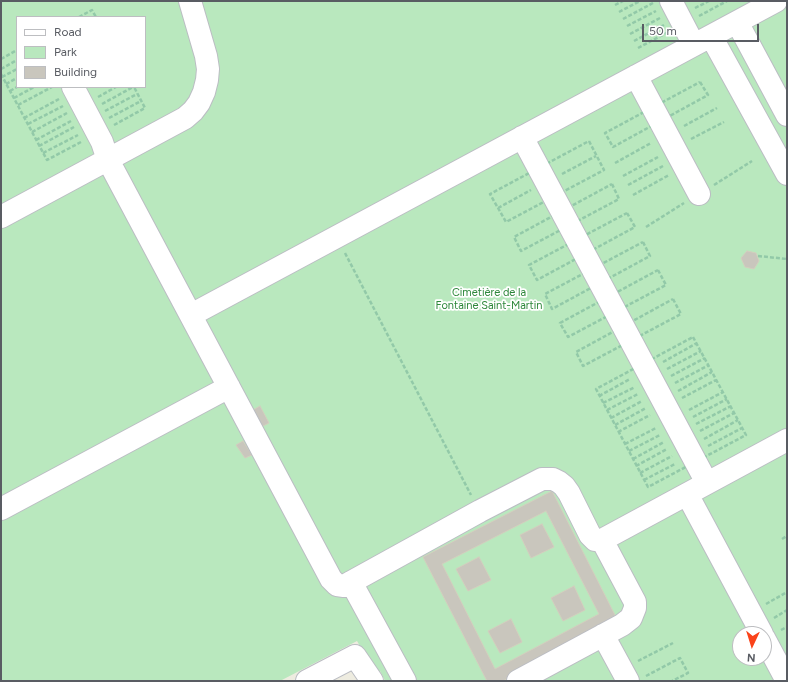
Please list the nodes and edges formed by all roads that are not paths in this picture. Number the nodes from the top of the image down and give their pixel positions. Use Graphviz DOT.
graph roads {
  1 [pos="190,1"];
  2 [pos="776,1"];
  3 [pos="666,2"];
  4 [pos="737,22"];
  5 [pos="703,40"];
  6 [pos="636,76"];
  7 [pos="74,89"];
  8 [pos="787,115"];
  9 [pos="522,137"];
  10 [pos="108,160"];
  11 [pos="787,174"];
  12 [pos="699,194"];
  13 [pos="1,217"];
  14 [pos="191,316"];
  15 [pos="229,386"];
  16 [pos="787,440"];
  17 [pos="707,483"];
  18 [pos="687,494"];
  19 [pos="1,509"];
  20 [pos="602,540"];
  21 [pos="351,582"];
  22 [pos="758,626"];
  23 [pos="603,636"];
  24 [pos="772,653"];
  25 [pos="635,679"];
  26 [pos="307,681"];
  27 [pos="372,681"];
  28 [pos="405,681"];
  29 [pos="518,681"];
  30 [pos="787,681"];
  1 -- 10 [label="street"];
  2 -- 4 [label="street"];
  3 -- 5 [label="street"];
  4 -- 5 [label="street"];
  4 -- 8 [label="street"];
  5 -- 6 [label="street"];
  5 -- 11 [label="street"];
  6 -- 9 [label="street"];
  6 -- 12 [label="street"];
  7 -- 10 [label="street"];
  9 -- 14 [label="street"];
  9 -- 17 [label="street"];
  10 -- 13 [label="street"];
  10 -- 14 [label="street"];
  14 -- 15 [label="street"];
  15 -- 19 [label="street"];
  15 -- 21 [label="street"];
  16 -- 17 [label="street"];
  17 -- 18 [label="street"];
  18 -- 20 [label="street"];
  18 -- 22 [label="street"];
  20 -- 21 [label="street"];
  20 -- 23 [label="street"];
  21 -- 28 [label="street"];
  23 -- 25 [label="street"];
  23 -- 29 [label="street"];
  24 -- 30 [label="street"];
  26 -- 27 [label="street"];
}
